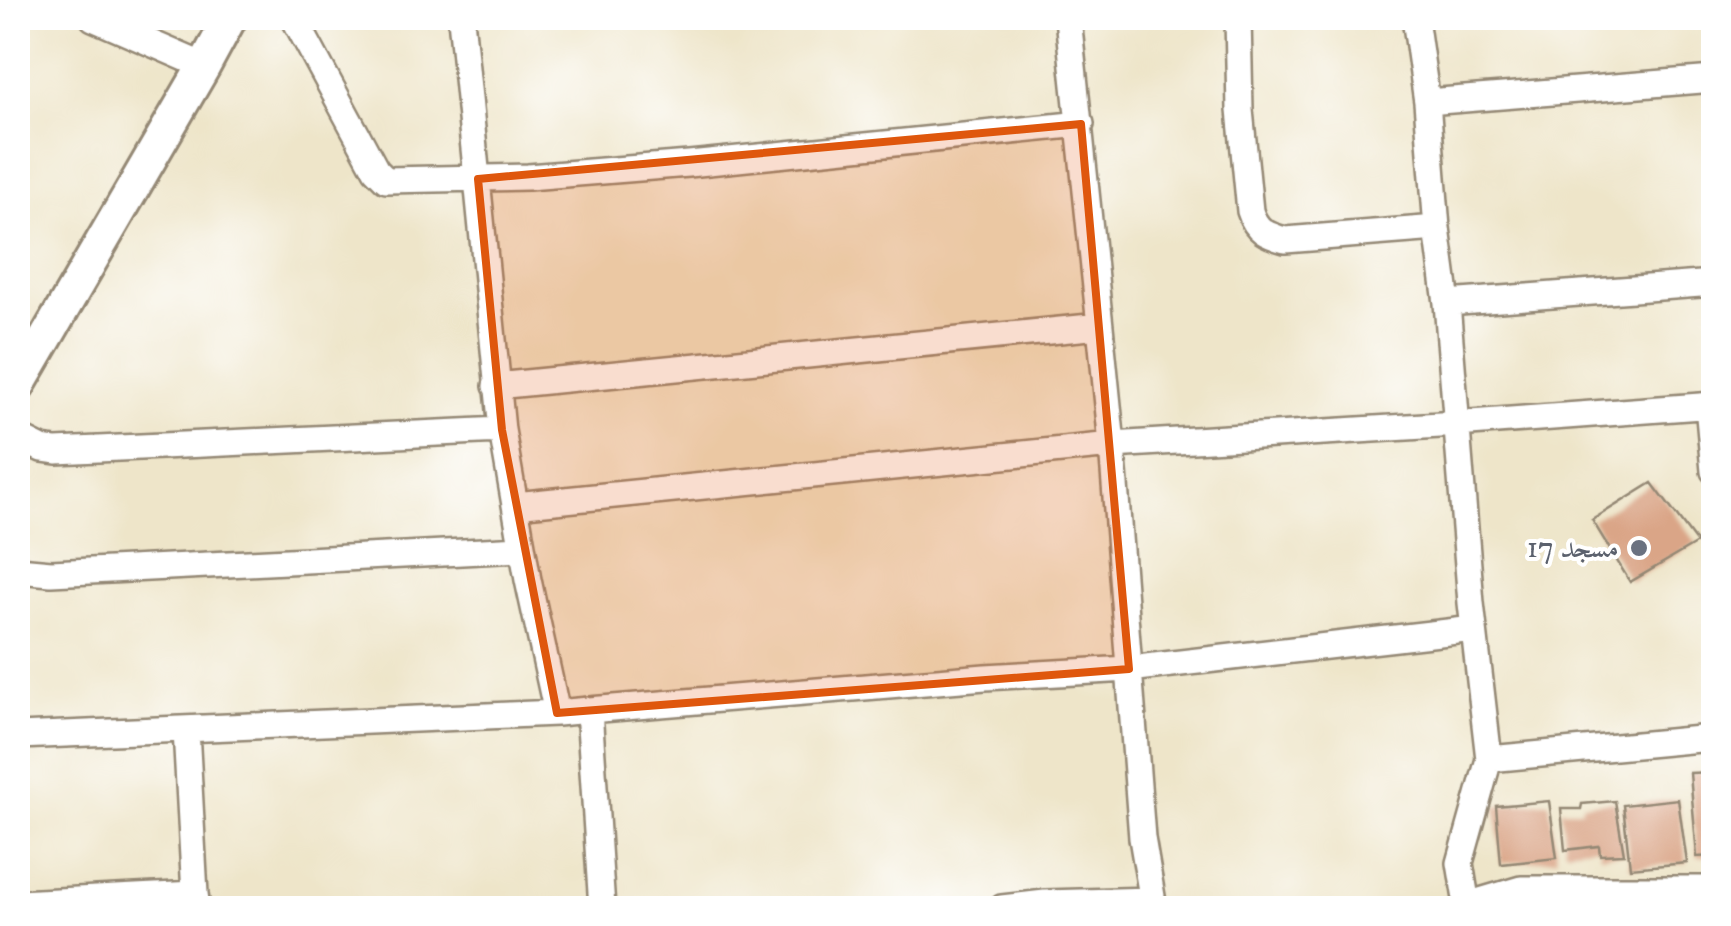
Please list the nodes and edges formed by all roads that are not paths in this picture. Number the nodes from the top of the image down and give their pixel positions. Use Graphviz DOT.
graph roads {
  1 [pos="93,18"];
  2 [pos="230,18"];
  3 [pos="294,18"];
  4 [pos="461,18"];
  5 [pos="1068,18"];
  6 [pos="1238,18"];
  7 [pos="1415,18"];
  8 [pos="204,66"];
  9 [pos="1714,79"];
  10 [pos="1427,102"];
  11 [pos="1081,124"];
  12 [pos="478,179"];
  13 [pos="1438,228"];
  14 [pos="1714,284"];
  15 [pos="1447,304"];
  16 [pos="1100,326"];
  17 [pos="18,386"];
  18 [pos="496,386"];
  19 [pos="1710,405"];
  20 [pos="1457,424"];
  21 [pos="502,430"];
  22 [pos="18,437"];
  23 [pos="1112,446"];
  24 [pos="1714,471"];
  25 [pos="514,505"];
  26 [pos="522,549"];
  27 [pos="18,570"];
  28 [pos="1474,630"];
  29 [pos="1129,669"];
  30 [pos="589,710"];
  31 [pos="557,713"];
  32 [pos="186,730"];
  33 [pos="18,736"];
  34 [pos="1714,740"];
  35 [pos="1490,759"];
  36 [pos="1714,888"];
  37 [pos="1614,899"];
  38 [pos="196,901"];
  39 [pos="18,903"];
  40 [pos="1153,904"];
  41 [pos="602,908"];
  42 [pos="1002,908"];
  1 -- 8 [label="street"];
  2 -- 8 [label="street"];
  3 -- 12 [label="street"];
  4 -- 12 [label="street"];
  5 -- 11 [label="street"];
  6 -- 13 [label="street"];
  7 -- 10 [label="street"];
  8 -- 17 [label="street"];
  9 -- 10 [label="street"];
  10 -- 13 [label="street"];
  11 -- 12 [label="street"];
  11 -- 16 [label="street"];
  12 -- 18 [label="street"];
  13 -- 15 [label="street"];
  14 -- 15 [label="street"];
  15 -- 20 [label="street"];
  16 -- 18 [label="street"];
  16 -- 23 [label="street"];
  18 -- 21 [label="street"];
  19 -- 20 [label="street"];
  19 -- 24 [label="street"];
  20 -- 23 [label="street"];
  20 -- 28 [label="street"];
  21 -- 22 [label="street"];
  21 -- 25 [label="street"];
  23 -- 25 [label="street"];
  23 -- 29 [label="street"];
  25 -- 26 [label="street"];
  26 -- 27 [label="street"];
  26 -- 31 [label="street"];
  28 -- 29 [label="street"];
  28 -- 35 [label="street"];
  29 -- 30 [label="street"];
  29 -- 40 [label="street"];
  30 -- 31 [label="street"];
  30 -- 41 [label="street"];
  31 -- 32 [label="street"];
  32 -- 33 [label="street"];
  32 -- 38 [label="street"];
  34 -- 35 [label="street"];
  35 -- 37 [label="street"];
  36 -- 37 [label="street"];
  38 -- 39 [label="street"];
  40 -- 42 [label="street"];
}
